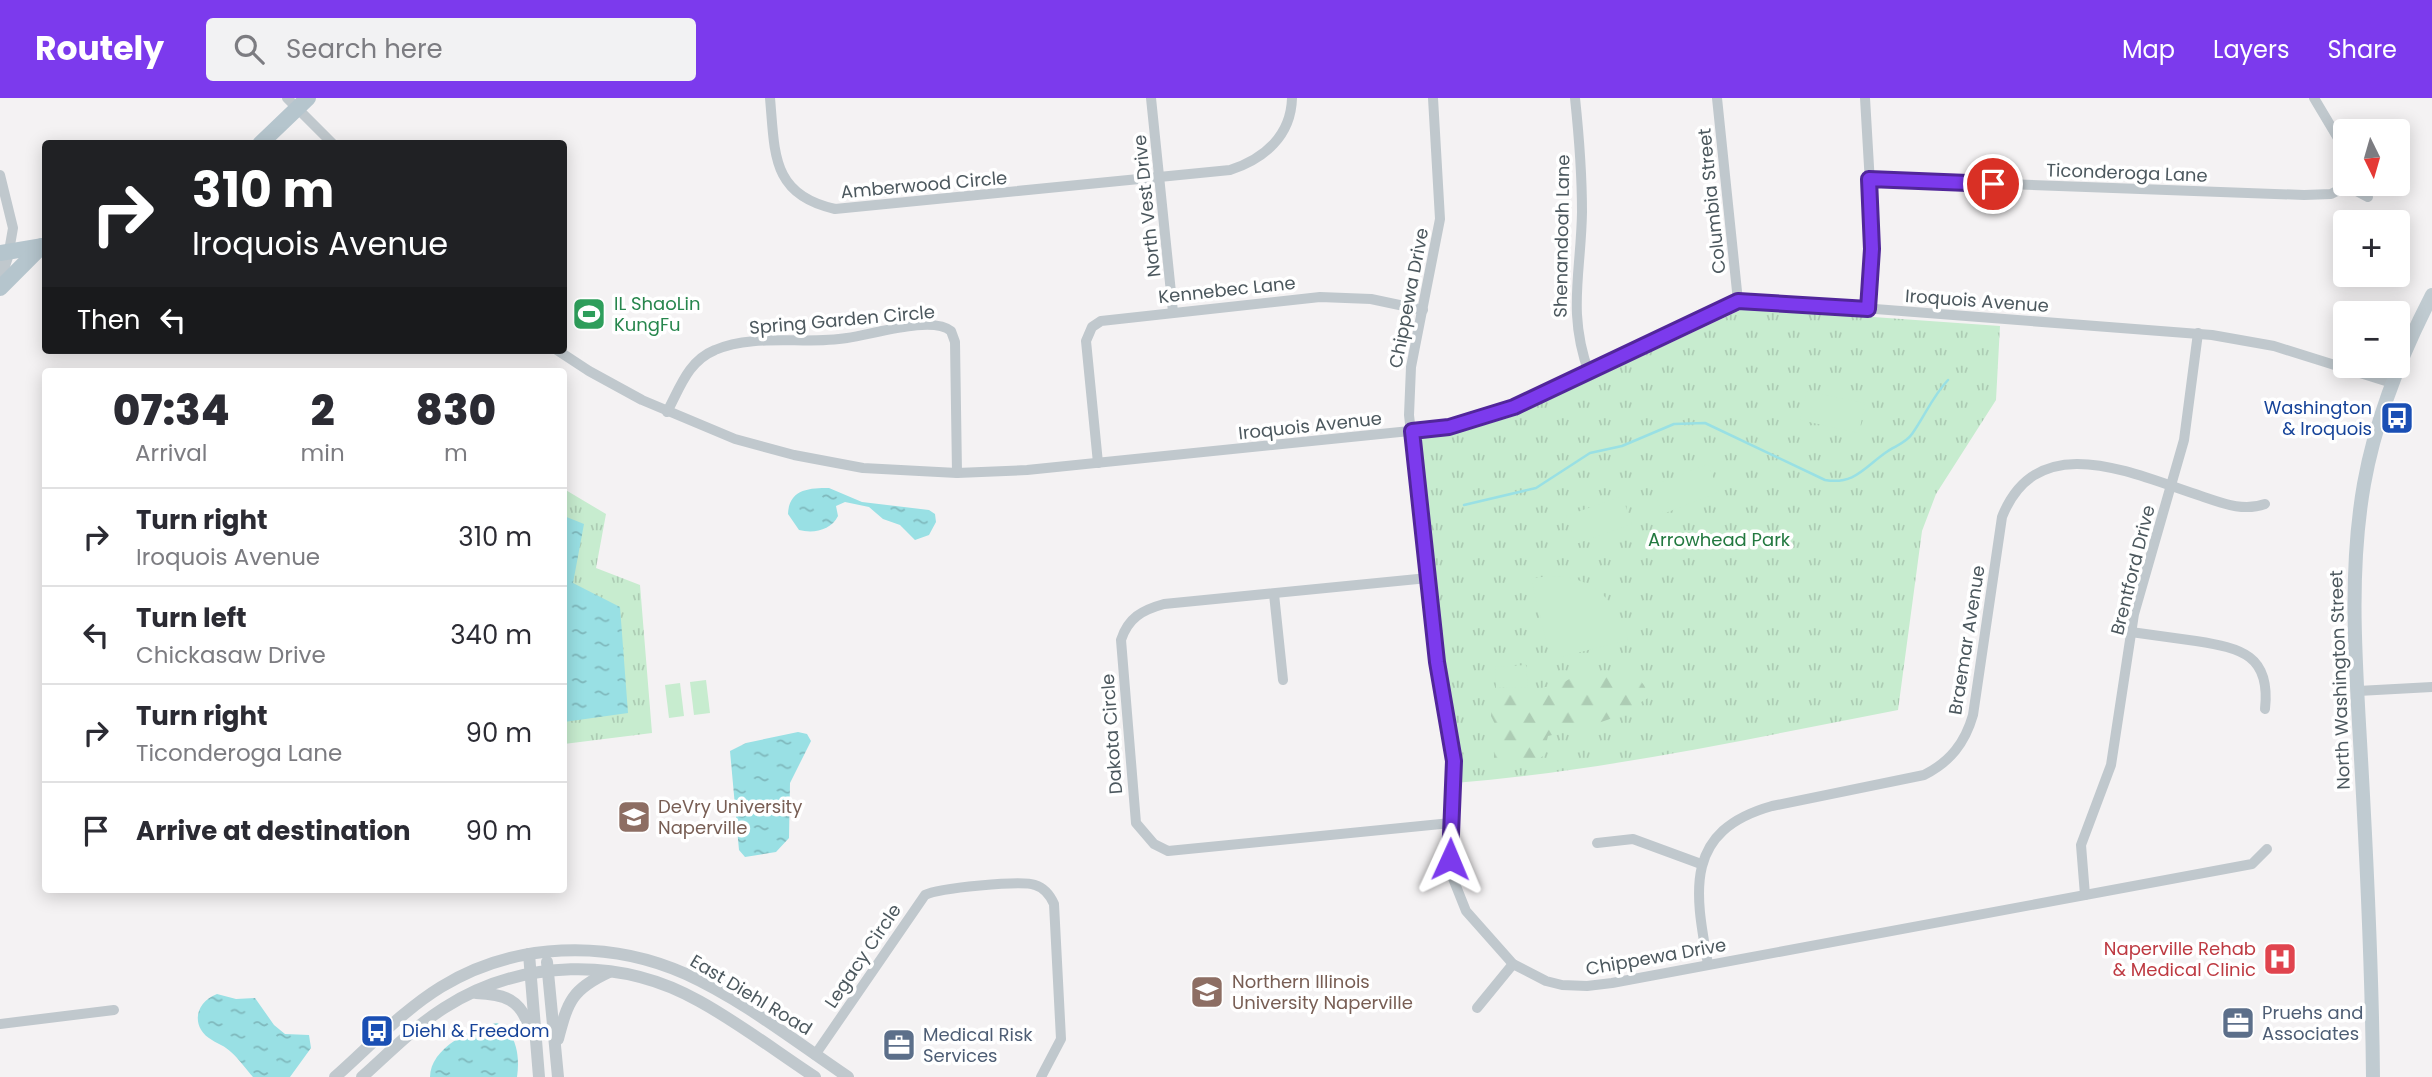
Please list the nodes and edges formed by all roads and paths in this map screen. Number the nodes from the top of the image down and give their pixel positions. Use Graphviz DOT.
graph roads {
  1 [pos="770,98"];
  2 [pos="1151,98"];
  3 [pos="1292,98"];
  4 [pos="1433,98"];
  5 [pos="1575,98"];
  6 [pos="1717,98"];
  7 [pos="1865,98"];
  8 [pos="2314,98"];
  9 [pos="298,102"];
  10 [pos="2333,130"];
  11 [pos="264,140"];
  12 [pos="330,140"];
  13 [pos="0,175"];
  14 [pos="1160,177"];
  15 [pos="1869,179"];
  16 [pos="2333,193"];
  17 [pos="42,245"];
  18 [pos="42,247"];
  19 [pos="4,252"];
  20 [pos="0,278"];
  21 [pos="0,288"];
  22 [pos="2432,295"];
  23 [pos="1738,301"];
  24 [pos="1868,309"];
  25 [pos="1423,310"];
  26 [pos="1173,312"];
  27 [pos="2198,333"];
  28 [pos="564,354"];
  29 [pos="1589,373"];
  30 [pos="2392,383"];
  31 [pos="667,412"];
  32 [pos="1412,431"];
  33 [pos="1098,463"];
  34 [pos="957,473"];
  35 [pos="2171,487"];
  36 [pos="2265,503"];
  37 [pos="1428,578"];
  38 [pos="1274,594"];
  39 [pos="2131,632"];
  40 [pos="1283,680"];
  41 [pos="2432,687"];
  42 [pos="2358,691"];
  43 [pos="2265,709"];
  44 [pos="1451,823"];
  45 [pos="1597,843"];
  46 [pos="2267,849"];
  47 [pos="1701,864"];
  48 [pos="2085,895"];
  49 [pos="546,952"];
  50 [pos="529,954"];
  51 [pos="1513,964"];
  52 [pos="1708,964"];
  53 [pos="548,970"];
  54 [pos="611,971"];
  55 [pos="530,973"];
  56 [pos="472,993"];
  57 [pos="1477,1008"];
  58 [pos="114,1010"];
  59 [pos="0,1024"];
  60 [pos="555,1050"];
  61 [pos="537,1052"];
  62 [pos="815,1055"];
  63 [pos="335,1077"];
  64 [pos="362,1077"];
  65 [pos="539,1077"];
  66 [pos="558,1077"];
  67 [pos="816,1077"];
  68 [pos="848,1077"];
  69 [pos="1041,1077"];
  70 [pos="2373,1077"];
  1 -- 14 [label="street, Amberwood Circle"];
  2 -- 14 [label="street, North Vest Drive"];
  3 -- 14 [label="street, Amberwood Circle"];
  4 -- 25 [label="street, Chippewa Drive"];
  5 -- 29 [label="street, Shenandoah Lane"];
  6 -- 23 [label="street, Columbia Street"];
  7 -- 15 [label="street"];
  8 -- 10 [label="street"];
  9 -- 11 [label="main road"];
  9 -- 12 [label="street"];
  13 -- 19 [label="street"];
  14 -- 26 [label="street, North Vest Drive"];
  15 -- 16 [label="street, Ticonderoga Lane"];
  15 -- 24 [label="street"];
  17 -- 19 [label="main road"];
  18 -- 21 [label="main road"];
  19 -- 20 [label="street"];
  22 -- 30 [label="main road, North Washington Street"];
  23 -- 24 [label="street, Iroquois Avenue"];
  23 -- 29 [label="street, Iroquois Avenue"];
  24 -- 27 [label="street, Iroquois Avenue"];
  25 -- 26 [label="street, Kennebec Lane"];
  25 -- 32 [label="street, Chippewa Drive"];
  26 -- 33 [label="street, Kennebec Lane"];
  27 -- 30 [label="street, Iroquois Avenue"];
  27 -- 35 [label="street, Brentford Drive"];
  28 -- 31 [label="street, Iroquois Avenue"];
  29 -- 32 [label="street, Iroquois Avenue"];
  30 -- 42 [label="main road, North Washington Street"];
  31 -- 34 [label="street, Iroquois Avenue"];
  31 -- 34 [label="street, Spring Garden Circle"];
  32 -- 33 [label="street, Iroquois Avenue"];
  32 -- 37 [label="street, Chippewa Drive"];
  33 -- 34 [label="street, Iroquois Avenue"];
  35 -- 36 [label="street, Braemar Avenue"];
  35 -- 39 [label="street, Brentford Drive"];
  35 -- 47 [label="street, Braemar Avenue"];
  37 -- 38 [label="street, Dakota Circle"];
  37 -- 44 [label="street, Chippewa Drive"];
  38 -- 40 [label="street"];
  38 -- 44 [label="street, Dakota Circle"];
  39 -- 43 [label="street"];
  39 -- 48 [label="street, Brentford Drive"];
  41 -- 42 [label="street"];
  42 -- 70 [label="main road, North Washington Street"];
  44 -- 51 [label="street, Chippewa Drive"];
  45 -- 47 [label="street"];
  46 -- 48 [label="street, Chippewa Drive"];
  47 -- 52 [label="street, Braemar Avenue"];
  48 -- 52 [label="street, Chippewa Drive"];
  49 -- 50 [label="street, East Diehl Road"];
  49 -- 53 [label="street"];
  49 -- 62 [label="street, East Diehl Road"];
  50 -- 55 [label="street"];
  50 -- 63 [label="street, East Diehl Road"];
  51 -- 52 [label="street, Chippewa Drive"];
  51 -- 57 [label="street"];
  53 -- 54 [label="street, East Diehl Road"];
  53 -- 55 [label="street, East Diehl Road"];
  53 -- 60 [label="street"];
  54 -- 60 [label="street"];
  54 -- 67 [label="street, East Diehl Road"];
  55 -- 56 [label="street, East Diehl Road"];
  55 -- 61 [label="street"];
  56 -- 61 [label="street"];
  56 -- 64 [label="street, East Diehl Road"];
  58 -- 59 [label="street"];
  60 -- 66 [label="street"];
  61 -- 65 [label="street"];
  62 -- 68 [label="street, East Diehl Road"];
  62 -- 69 [label="street, Legacy Circle"];
}
